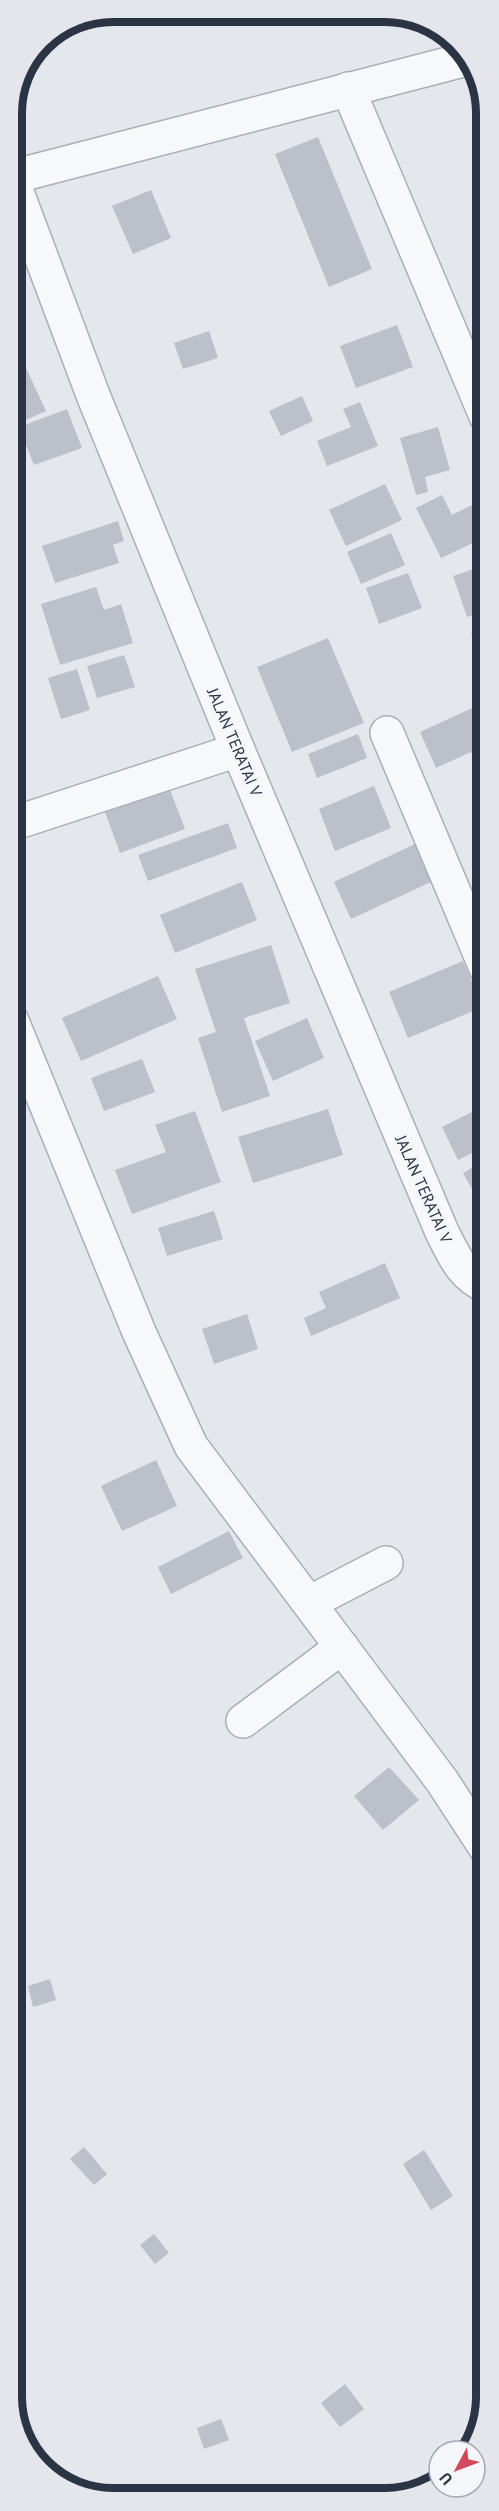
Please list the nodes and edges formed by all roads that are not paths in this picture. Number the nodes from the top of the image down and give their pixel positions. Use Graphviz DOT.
graph roads {
  1 [pos="460,61"];
  2 [pos="348,89"];
  3 [pos="23,175"];
  4 [pos="23,207"];
  5 [pos="476,392"];
  6 [pos="387,733"];
  7 [pos="238,750"];
  8 [pos="23,821"];
  9 [pos="476,944"];
  10 [pos="23,1047"];
  11 [pos="476,1282"];
  12 [pos="386,1563"];
  13 [pos="309,1603"];
  14 [pos="342,1647"];
  15 [pos="243,1721"];
  16 [pos="476,1833"];
  1 -- 2 [label="street"];
  2 -- 3 [label="street"];
  2 -- 5 [label="street"];
  4 -- 7 [label="street, JALAN TERATAI V"];
  6 -- 9 [label="street"];
  7 -- 8 [label="street"];
  7 -- 11 [label="street, JALAN TERATAI V"];
  10 -- 13 [label="street"];
  12 -- 13 [label="street"];
  13 -- 14 [label="street"];
  14 -- 15 [label="street"];
  14 -- 16 [label="street"];
}
